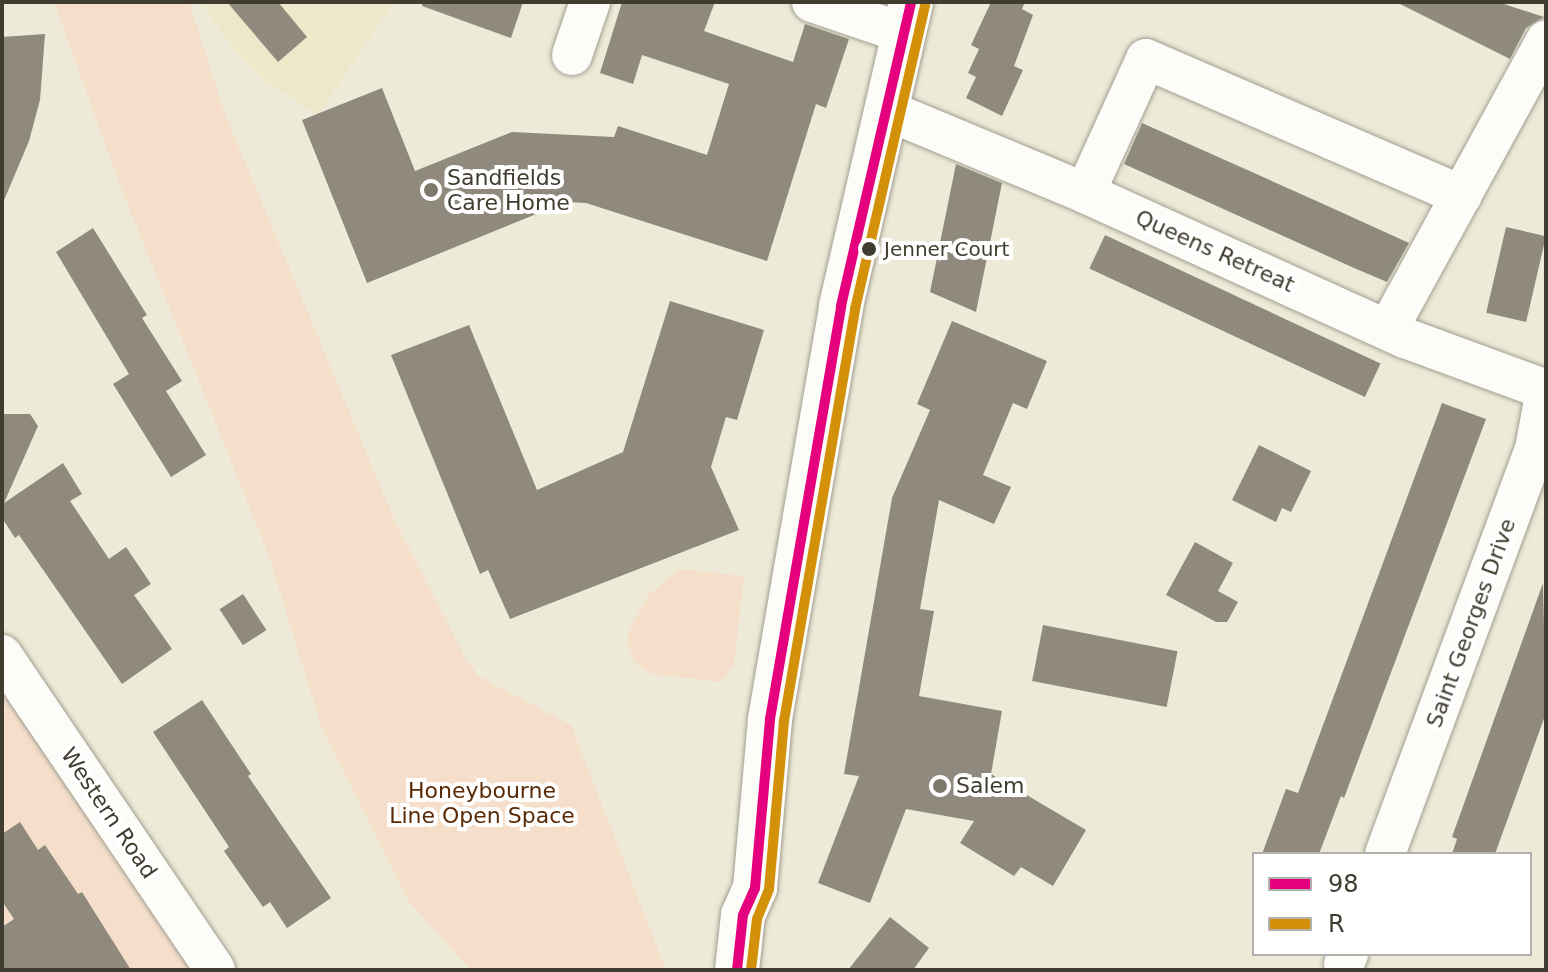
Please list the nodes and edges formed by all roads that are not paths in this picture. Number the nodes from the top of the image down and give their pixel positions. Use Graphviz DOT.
graph roads {
  1 [pos="590,2"];
  2 [pos="812,2"];
  3 [pos="907,18"];
  4 [pos="1546,40"];
  5 [pos="572,55"];
  6 [pos="886,110"];
  7 [pos="1085,193"];
  8 [pos="1462,196"];
  9 [pos="1388,329"];
  10 [pos="1546,390"];
  11 [pos="2,655"];
  12 [pos="1386,852"];
  13 [pos="751,967"];
  14 [pos="215,970"];
  1 -- 5 [label="street"];
  2 -- 3 [label="street"];
  3 -- 6 [label="street"];
  4 -- 8 [label="street"];
  6 -- 7 [label="street, Queens Retreat"];
  6 -- 13 [label="street"];
  7 -- 8 [label="street"];
  7 -- 9 [label="street, Queens Retreat"];
  8 -- 9 [label="street"];
  9 -- 10 [label="street, Queens Retreat"];
  10 -- 12 [label="street, Saint Georges Drive"];
  11 -- 14 [label="street, Western Road"];
}
